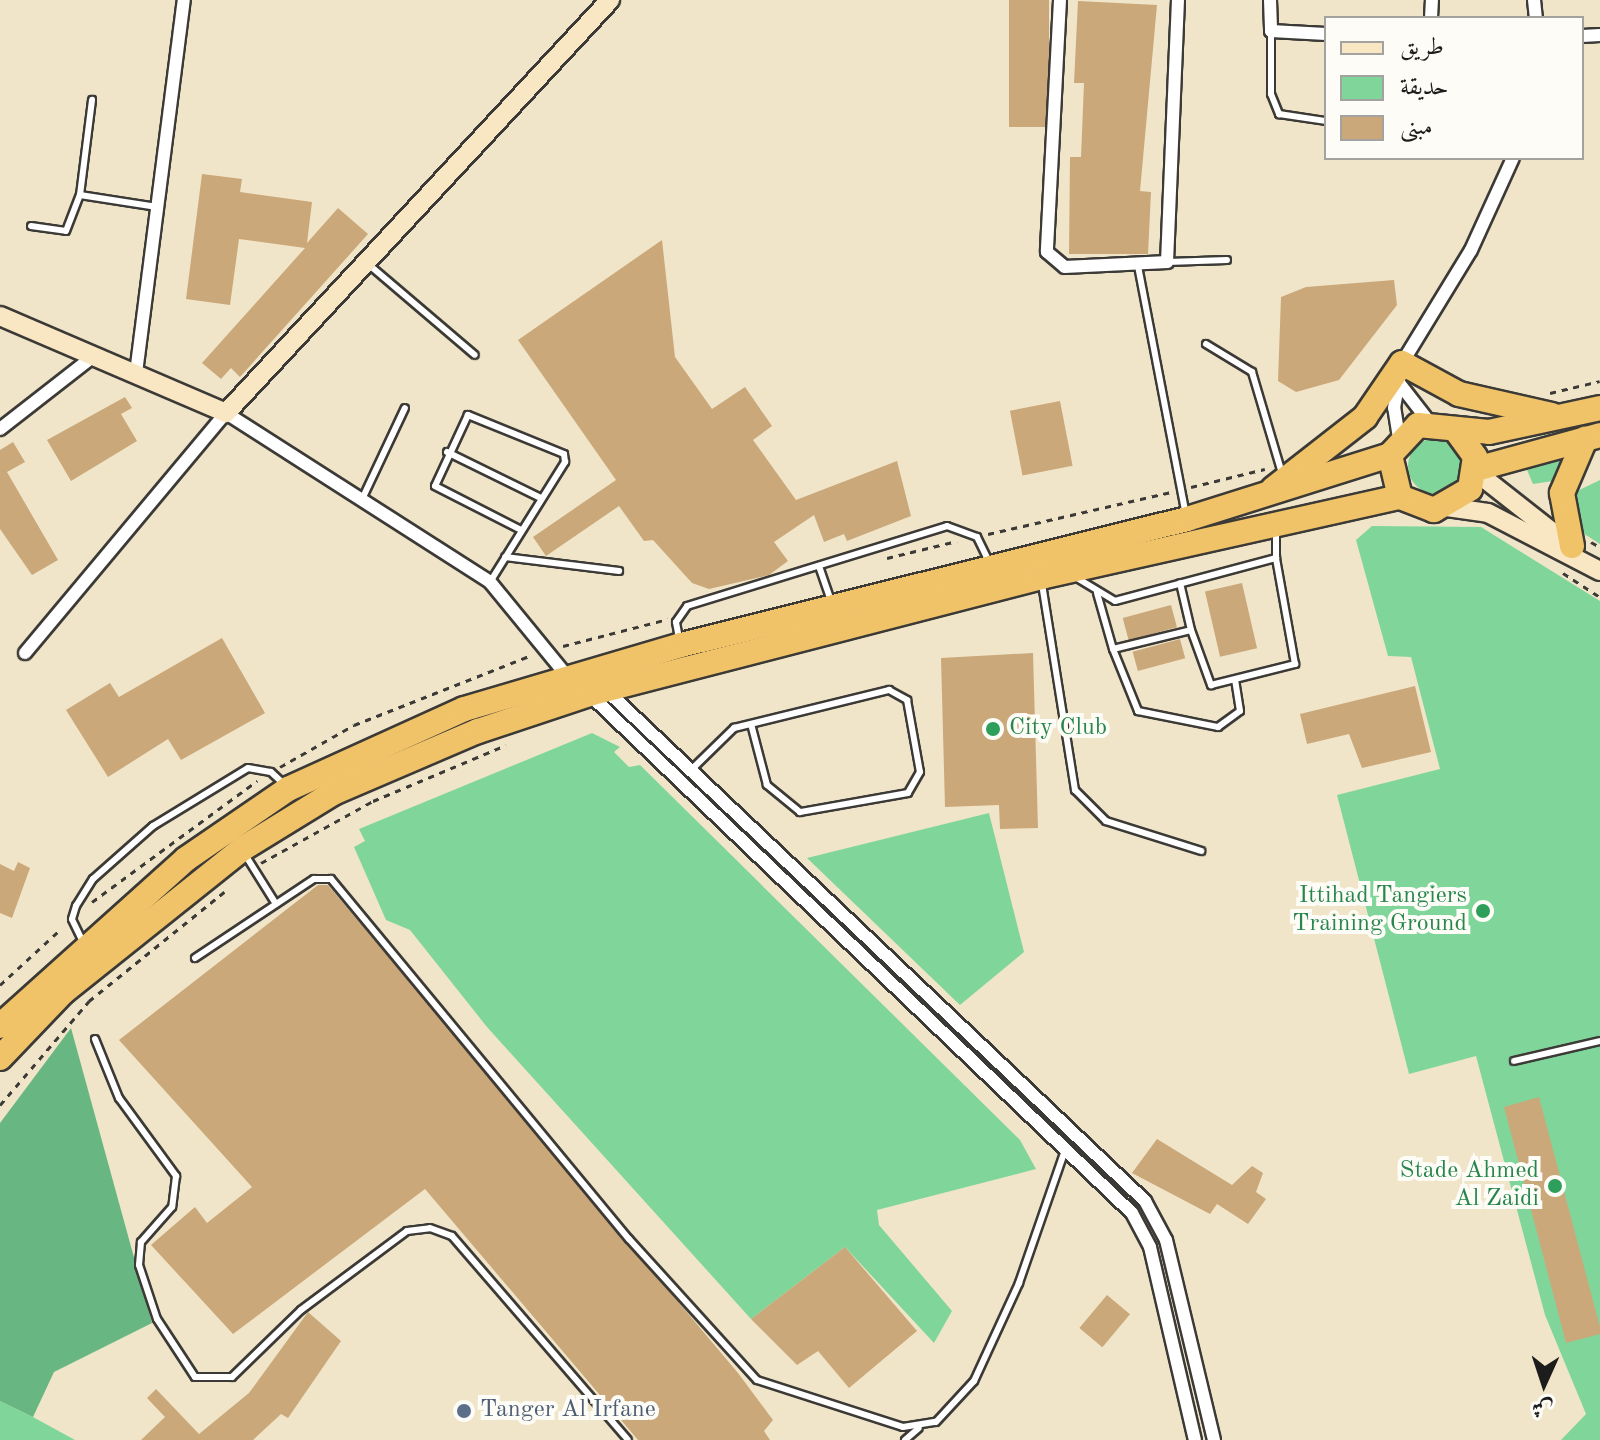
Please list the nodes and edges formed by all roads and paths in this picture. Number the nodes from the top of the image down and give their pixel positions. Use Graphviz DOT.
graph roads {
  1 [pos="184,0"];
  2 [pos="610,0"];
  3 [pos="1060,0"];
  4 [pos="1178,0"];
  5 [pos="1270,0"];
  6 [pos="1271,31"];
  7 [pos="1324,34"];
  8 [pos="92,100"];
  9 [pos="1324,121"];
  10 [pos="1512,160"];
  11 [pos="80,195"];
  12 [pos="157,207"];
  13 [pos="31,226"];
  14 [pos="1227,260"];
  15 [pos="1167,262"];
  16 [pos="368,264"];
  17 [pos="1138,266"];
  18 [pos="0,316"];
  19 [pos="1206,344"];
  20 [pos="95,355"];
  21 [pos="475,355"];
  22 [pos="136,373"];
  23 [pos="1401,373"];
  24 [pos="405,408"];
  25 [pos="1600,408"];
  26 [pos="226,413"];
  27 [pos="1562,417"];
  28 [pos="1430,423"];
  29 [pos="0,429"];
  30 [pos="1455,429"];
  31 [pos="1592,437"];
  32 [pos="1395,446"];
  33 [pos="447,452"];
  34 [pos="1476,470"];
  35 [pos="1284,480"];
  36 [pos="364,495"];
  37 [pos="1265,496"];
  38 [pos="1400,497"];
  39 [pos="541,498"];
  40 [pos="1447,507"];
  41 [pos="1292,516"];
  42 [pos="1187,519"];
  43 [pos="521,530"];
  44 [pos="1572,546"];
  45 [pos="505,557"];
  46 [pos="1276,558"];
  47 [pos="819,566"];
  48 [pos="991,567"];
  49 [pos="1595,568"];
  50 [pos="619,571"];
  51 [pos="1067,571"];
  52 [pos="1041,577"];
  53 [pos="490,582"];
  54 [pos="1180,583"];
  55 [pos="1097,593"];
  56 [pos="834,607"];
  57 [pos="1191,630"];
  58 [pos="681,645"];
  59 [pos="1113,649"];
  60 [pos="25,653"];
  61 [pos="567,676"];
  62 [pos="1235,681"];
  63 [pos="597,692"];
  64 [pos="751,724"];
  65 [pos="515,741"];
  66 [pos="690,771"];
  67 [pos="288,789"];
  68 [pos="1201,851"];
  69 [pos="248,858"];
  70 [pos="276,904"];
  71 [pos="84,945"];
  72 [pos="195,958"];
  73 [pos="0,1026"];
  74 [pos="95,1039"];
  75 [pos="1600,1041"];
  76 [pos="0,1058"];
  77 [pos="1514,1061"];
  78 [pos="0,1105"];
  79 [pos="1066,1148"];
  80 [pos="919,1428"];
  81 [pos="628,1440"];
  82 [pos="905,1440"];
  83 [pos="1195,1440"];
  84 [pos="1214,1440"];
  1 -- 12 [label="street"];
  2 -- 16 [label="street"];
  3 -- 17 [label="street"];
  4 -- 15 [label="street"];
  5 -- 6 [label="street"];
  6 -- 7 [label="street"];
  6 -- 9 [label="lane"];
  8 -- 11 [label="lane"];
  10 -- 23 [label="street"];
  11 -- 12 [label="lane"];
  11 -- 13 [label="lane"];
  12 -- 22 [label="street"];
  14 -- 15 [label="lane"];
  15 -- 17 [label="street"];
  16 -- 21 [label="lane"];
  16 -- 26 [label="street"];
  17 -- 42 [label="lane"];
  18 -- 20 [label="street"];
  19 -- 35 [label="lane"];
  20 -- 22 [label="street"];
  20 -- 29 [label="street"];
  22 -- 26 [label="street"];
  23 -- 27 [label="highway"];
  23 -- 28 [label="street"];
  23 -- 32 [label="street"];
  23 -- 35 [label="highway"];
  24 -- 36 [label="lane"];
  25 -- 27 [label="highway"];
  26 -- 36 [label="street"];
  26 -- 60 [label="street"];
  27 -- 30 [label="highway"];
  28 -- 30 [label="highway"];
  28 -- 32 [label="highway"];
  30 -- 34 [label="highway"];
  31 -- 34 [label="highway"];
  31 -- 44 [label="highway"];
  32 -- 37 [label="highway"];
  32 -- 38 [label="highway"];
  33 -- 39 [label="lane"];
  33 -- 39 [label="lane"];
  33 -- 43 [label="lane"];
  34 -- 40 [label="highway"];
  34 -- 44 [label="street"];
  35 -- 37 [label="highway"];
  36 -- 53 [label="street"];
  37 -- 42 [label="highway"];
  38 -- 40 [label="highway"];
  38 -- 41 [label="highway"];
  39 -- 43 [label="lane"];
  40 -- 49 [label="street"];
  41 -- 46 [label="lane"];
  41 -- 51 [label="highway"];
  42 -- 48 [label="highway"];
  43 -- 45 [label="lane"];
  44 -- 49 [label="street"];
  45 -- 50 [label="lane"];
  45 -- 53 [label="lane"];
  46 -- 54 [label="lane"];
  46 -- 62 [label="lane"];
  47 -- 48 [label="lane"];
  47 -- 56 [label="lane"];
  47 -- 58 [label="lane"];
  48 -- 56 [label="highway"];
  51 -- 52 [label="highway"];
  51 -- 55 [label="lane"];
  52 -- 63 [label="highway"];
  52 -- 68 [label="lane"];
  53 -- 61 [label="street"];
  54 -- 55 [label="lane"];
  54 -- 57 [label="lane"];
  55 -- 59 [label="lane"];
  56 -- 58 [label="highway"];
  57 -- 59 [label="lane"];
  57 -- 62 [label="lane"];
  58 -- 61 [label="highway"];
  59 -- 62 [label="lane"];
  61 -- 67 [label="highway"];
  63 -- 66 [label="street"];
  63 -- 69 [label="highway"];
  63 -- 79 [label="street"];
  64 -- 64 [label="lane"];
  64 -- 66 [label="lane"];
  65 -- 69 [label="path"];
  66 -- 84 [label="street"];
  67 -- 71 [label="highway"];
  67 -- 71 [label="lane"];
  69 -- 70 [label="lane"];
  69 -- 76 [label="highway"];
  69 -- 78 [label="path"];
  70 -- 72 [label="lane"];
  70 -- 80 [label="lane"];
  71 -- 73 [label="highway"];
  74 -- 81 [label="lane"];
  75 -- 77 [label="lane"];
  79 -- 80 [label="lane"];
  79 -- 83 [label="street"];
  80 -- 82 [label="lane"];
}
